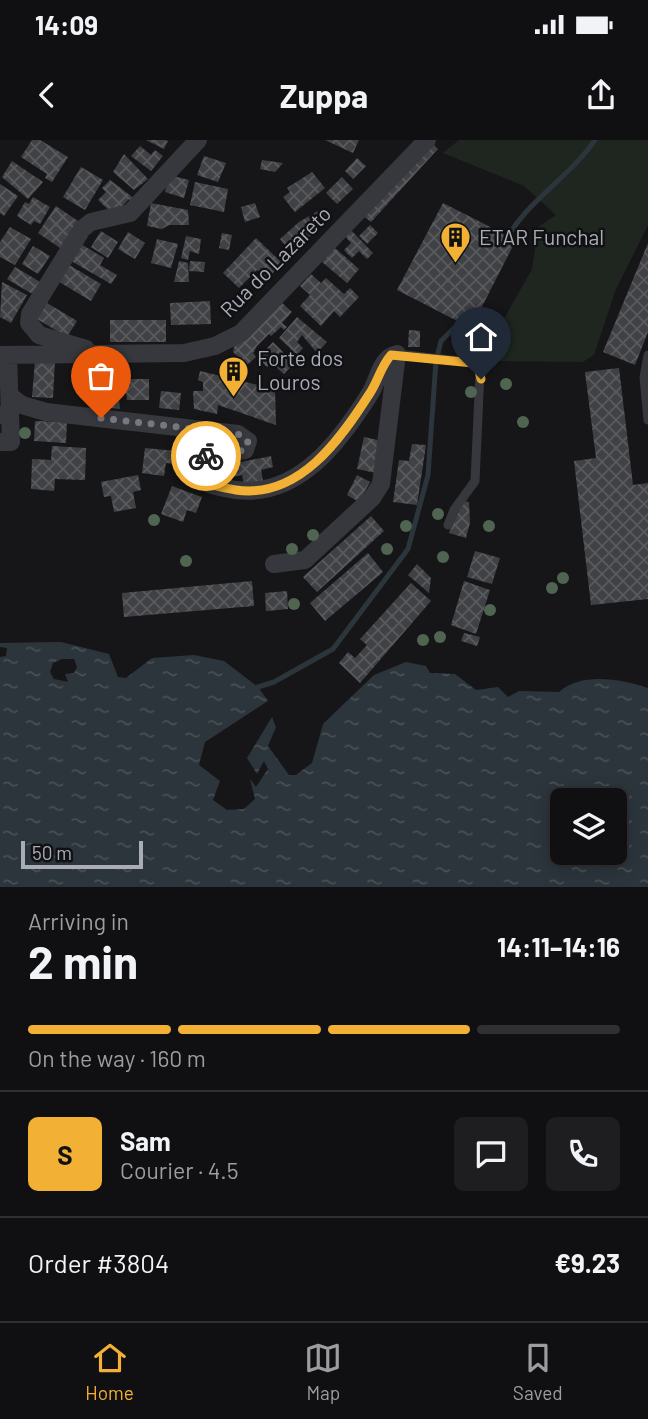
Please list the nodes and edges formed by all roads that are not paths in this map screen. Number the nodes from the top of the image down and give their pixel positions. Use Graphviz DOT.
graph roads {
  1 [pos="198,140"];
  2 [pos="427,140"];
  3 [pos="104,354"];
  4 [pos="397,354"];
  5 [pos="4,355"];
  6 [pos="648,355"];
  7 [pos="10,396"];
  8 [pos="5,415"];
  9 [pos="648,420"];
  10 [pos="0,442"];
  11 [pos="448,525"];
  12 [pos="274,564"];
  1 -- 3 [label="street"];
  2 -- 3 [label="street, Rua do Lazareto"];
  3 -- 5 [label="street, Rua do Lazareto"];
  4 -- 7 [label="street"];
  4 -- 11 [label="lane"];
  4 -- 12 [label="street"];
  5 -- 7 [label="street"];
  6 -- 9 [label="lane"];
  7 -- 8 [label="street"];
  8 -- 10 [label="street"];
}
